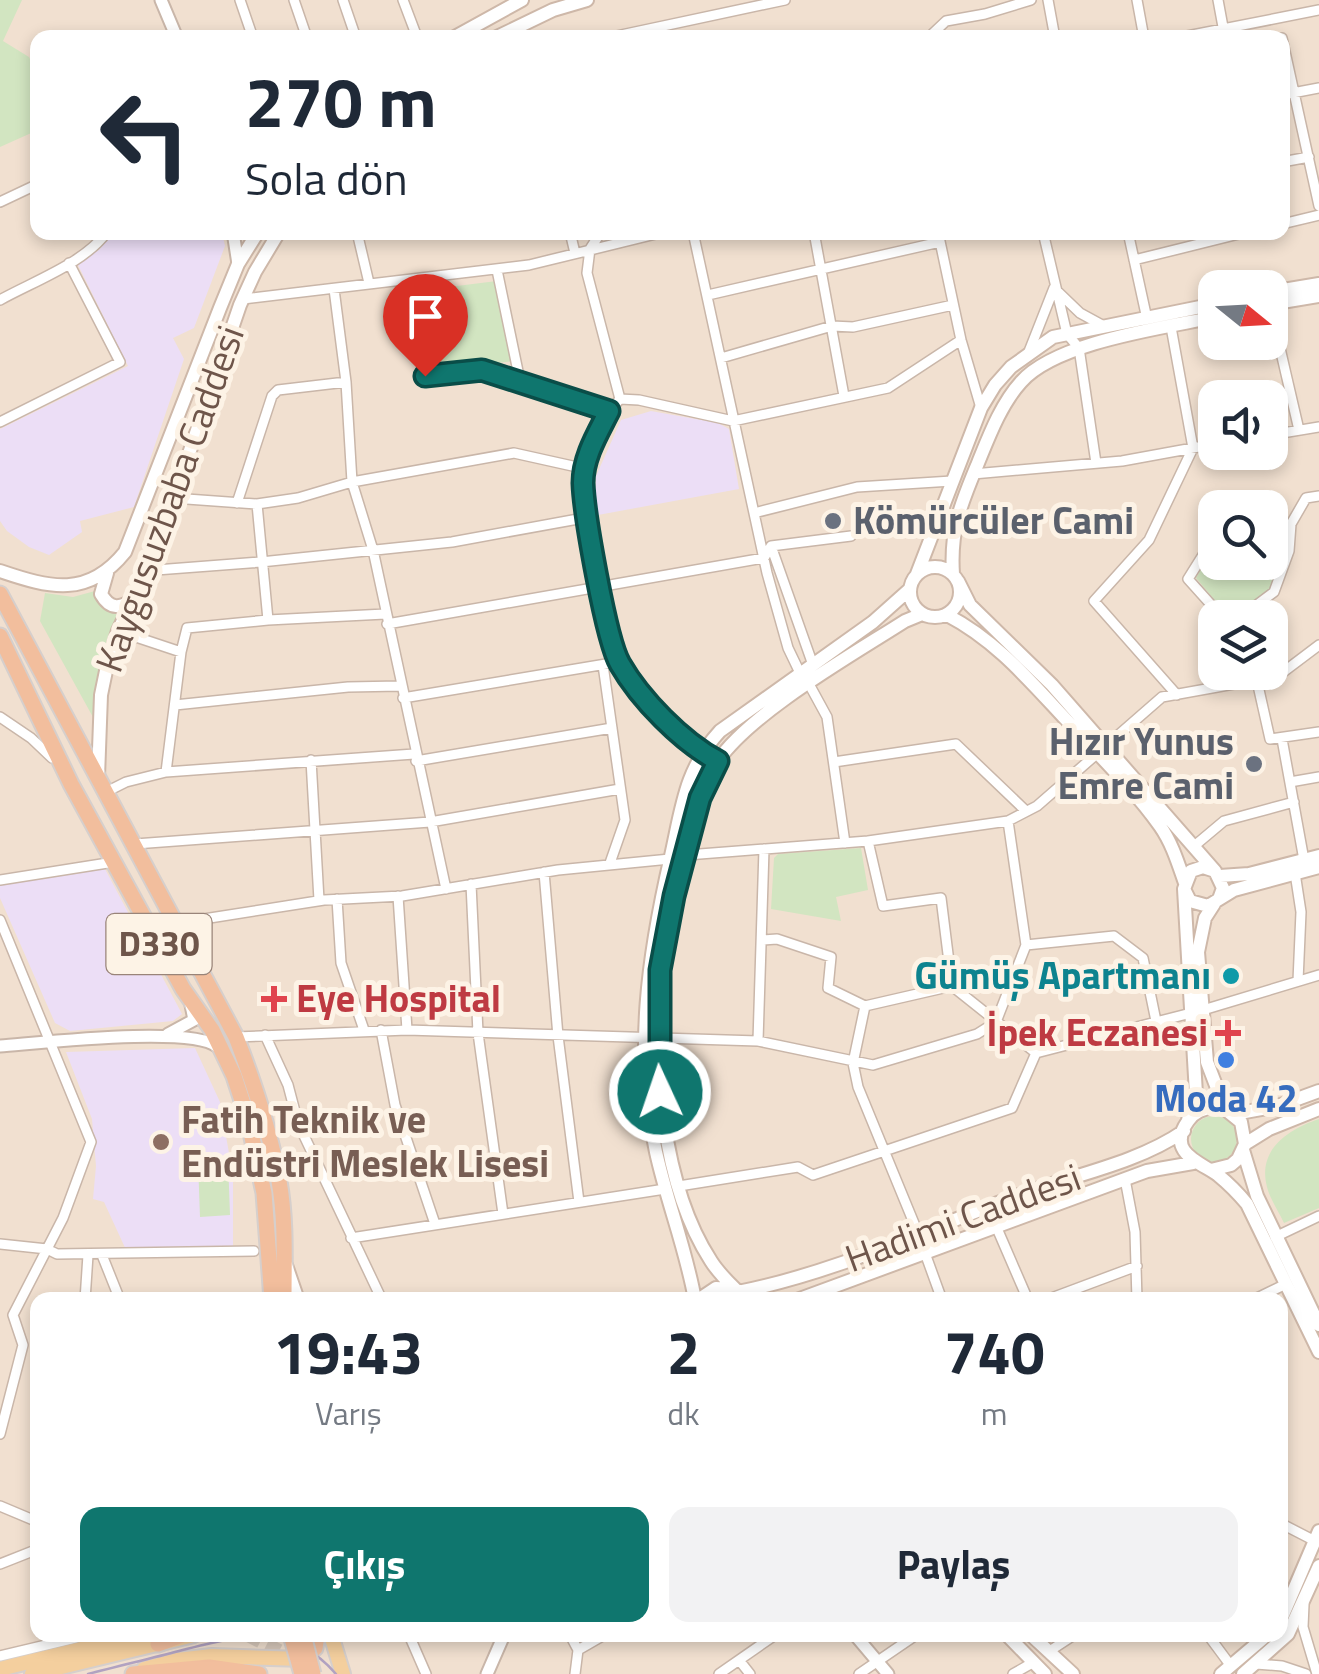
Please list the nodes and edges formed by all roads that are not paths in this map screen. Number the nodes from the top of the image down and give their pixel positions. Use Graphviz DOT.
graph roads {
  1 [pos="161,0"];
  2 [pos="240,0"];
  3 [pos="294,0"];
  4 [pos="343,0"];
  5 [pos="403,0"];
  6 [pos="519,0"];
  7 [pos="587,0"];
  8 [pos="706,0"];
  9 [pos="784,0"];
  10 [pos="1031,0"];
  11 [pos="1048,0"];
  12 [pos="1137,0"];
  13 [pos="1218,0"];
  14 [pos="1319,10"];
  15 [pos="709,14"];
  16 [pos="1278,19"];
  17 [pos="1223,27"];
  18 [pos="174,30"];
  19 [pos="249,30"];
  20 [pos="304,30"];
  21 [pos="353,30"];
  22 [pos="414,30"];
  23 [pos="468,30"];
  24 [pos="524,30"];
  25 [pos="641,30"];
  26 [pos="936,30"];
  27 [pos="1054,30"];
  28 [pos="1143,30"];
  29 [pos="1210,30"];
  30 [pos="1280,30"];
  31 [pos="1290,72"];
  32 [pos="1319,88"];
  33 [pos="1295,93"];
  34 [pos="1290,94"];
  35 [pos="1310,157"];
  36 [pos="1290,161"];
  37 [pos="30,188"];
  38 [pos="0,202"];
  39 [pos="1319,206"];
  40 [pos="1319,215"];
  41 [pos="1290,222"];
  42 [pos="100,240"];
  43 [pos="234,240"];
  44 [pos="253,240"];
  45 [pos="274,240"];
  46 [pos="359,240"];
  47 [pos="572,240"];
  48 [pos="595,240"];
  49 [pos="629,240"];
  50 [pos="695,240"];
  51 [pos="816,240"];
  52 [pos="927,240"];
  53 [pos="940,240"];
  54 [pos="1044,240"];
  55 [pos="1130,240"];
  56 [pos="1215,240"];
  57 [pos="590,249"];
  58 [pos="575,253"];
  59 [pos="1134,260"];
  60 [pos="69,262"];
  61 [pos="238,264"];
  62 [pos="822,267"];
  63 [pos="497,270"];
  64 [pos="405,280"];
  65 [pos="369,282"];
  66 [pos="1319,284"];
  67 [pos="1054,288"];
  68 [pos="334,289"];
  69 [pos="1288,289"];
  70 [pos="708,295"];
  71 [pos="1319,296"];
  72 [pos="243,299"];
  73 [pos="0,300"];
  74 [pos="1288,302"];
  75 [pos="953,305"];
  76 [pos="1198,308"];
  77 [pos="1146,319"];
  78 [pos="1198,320"];
  79 [pos="832,326"];
  80 [pos="1107,326"];
  81 [pos="1171,326"];
  82 [pos="1066,334"];
  83 [pos="961,340"];
  84 [pos="1078,348"];
  85 [pos="1028,354"];
  86 [pos="721,358"];
  87 [pos="1283,360"];
  88 [pos="346,382"];
  89 [pos="520,382"];
  90 [pos="844,396"];
  91 [pos="620,400"];
  92 [pos="981,408"];
  93 [pos="609,411"];
  94 [pos="733,421"];
  95 [pos="0,422"];
  96 [pos="1319,427"];
  97 [pos="1300,430"];
  98 [pos="1288,432"];
  99 [pos="1198,447"];
  100 [pos="1193,448"];
  101 [pos="1096,463"];
  102 [pos="586,468"];
  103 [pos="973,474"];
  104 [pos="952,481"];
  105 [pos="352,482"];
  106 [pos="1319,496"];
  107 [pos="173,498"];
  108 [pos="237,503"];
  109 [pos="257,504"];
  110 [pos="754,513"];
  111 [pos="588,517"];
  112 [pos="1288,524"];
  113 [pos="1291,524"];
  114 [pos="852,536"];
  115 [pos="771,546"];
  116 [pos="372,550"];
  117 [pos="764,558"];
  118 [pos="261,562"];
  119 [pos="1198,563"];
  120 [pos="0,571"];
  121 [pos="108,571"];
  122 [pos="145,574"];
  123 [pos="917,574"];
  124 [pos="956,577"];
  125 [pos="600,588"];
  126 [pos="910,590"];
  127 [pos="0,594"];
  128 [pos="135,597"];
  129 [pos="1207,600"];
  130 [pos="1263,600"];
  131 [pos="922,614"];
  132 [pos="947,614"];
  133 [pos="386,619"];
  134 [pos="268,620"];
  135 [pos="118,632"];
  136 [pos="0,636"];
  137 [pos="1319,645"];
  138 [pos="181,652"];
  139 [pos="618,662"];
  140 [pos="603,665"];
  141 [pos="813,665"];
  142 [pos="1288,668"];
  143 [pos="805,678"];
  144 [pos="400,686"];
  145 [pos="1198,689"];
  146 [pos="1260,690"];
  147 [pos="1178,694"];
  148 [pos="403,698"];
  149 [pos="174,705"];
  150 [pos="0,716"];
  151 [pos="612,728"];
  152 [pos="1319,732"];
  153 [pos="1282,739"];
  154 [pos="1102,750"];
  155 [pos="701,752"];
  156 [pos="415,757"];
  157 [pos="312,760"];
  158 [pos="718,761"];
  159 [pos="834,762"];
  160 [pos="166,772"];
  161 [pos="1319,777"];
  162 [pos="1290,782"];
  163 [pos="71,784"];
  164 [pos="102,784"];
  165 [pos="620,789"];
  166 [pos="1294,802"];
  167 [pos="1026,812"];
  168 [pos="1008,821"];
  169 [pos="430,822"];
  170 [pos="315,831"];
  171 [pos="868,841"];
  172 [pos="845,843"];
  173 [pos="134,844"];
  174 [pos="1193,847"];
  175 [pos="764,849"];
  176 [pos="686,855"];
  177 [pos="1319,856"];
  178 [pos="670,860"];
  179 [pos="1304,860"];
  180 [pos="116,862"];
  181 [pos="610,863"];
  182 [pos="1319,868"];
  183 [pos="544,872"];
  184 [pos="1218,873"];
  185 [pos="1295,874"];
  186 [pos="0,880"];
  187 [pos="471,884"];
  188 [pos="1184,886"];
  189 [pos="446,889"];
  190 [pos="398,896"];
  191 [pos="337,899"];
  192 [pos="319,900"];
  193 [pos="1216,901"];
  194 [pos="0,920"];
  195 [pos="178,923"];
  196 [pos="763,940"];
  197 [pos="1026,946"];
  198 [pos="1319,975"];
  199 [pos="1298,982"];
  200 [pos="952,986"];
  201 [pos="183,989"];
  202 [pos="865,1006"];
  203 [pos="1197,1011"];
  204 [pos="996,1022"];
  205 [pos="1156,1022"];
  206 [pos="364,1030"];
  207 [pos="381,1030"];
  208 [pos="407,1030"];
  209 [pos="478,1032"];
  210 [pos="265,1034"];
  211 [pos="164,1036"];
  212 [pos="558,1036"];
  213 [pos="236,1037"];
  214 [pos="651,1038"];
  215 [pos="758,1041"];
  216 [pos="0,1046"];
  217 [pos="51,1046"];
  218 [pos="224,1052"];
  219 [pos="1036,1053"];
  220 [pos="854,1063"];
  221 [pos="1319,1092"];
  222 [pos="1319,1109"];
  223 [pos="1229,1112"];
  224 [pos="1186,1125"];
  225 [pos="1244,1147"];
  226 [pos="885,1151"];
  227 [pos="1194,1163"];
  228 [pos="1211,1170"];
  229 [pos="1125,1179"];
  230 [pos="672,1188"];
  231 [pos="579,1202"];
  232 [pos="502,1214"];
  233 [pos="1319,1216"];
  234 [pos="435,1224"];
  235 [pos="996,1226"];
  236 [pos="918,1234"];
  237 [pos="1275,1237"];
  238 [pos="351,1238"];
  239 [pos="0,1244"];
  240 [pos="47,1249"];
  241 [pos="254,1251"];
  242 [pos="924,1253"];
  243 [pos="88,1254"];
  244 [pos="102,1254"];
  245 [pos="277,1265"];
  246 [pos="1136,1266"];
  247 [pos="1286,1284"];
  248 [pos="86,1292"];
  249 [pos="117,1292"];
  250 [pos="271,1292"];
  251 [pos="282,1292"];
  252 [pos="291,1292"];
  253 [pos="378,1292"];
  254 [pos="694,1292"];
  255 [pos="737,1292"];
  256 [pos="742,1292"];
  257 [pos="819,1292"];
  258 [pos="939,1292"];
  259 [pos="1025,1292"];
  260 [pos="1067,1292"];
  261 [pos="1136,1292"];
  262 [pos="1270,1292"];
  263 [pos="12,1315"];
  264 [pos="0,1318"];
  265 [pos="1319,1325"];
  266 [pos="1319,1352"];
  267 [pos="0,1434"];
  268 [pos="0,1506"];
  269 [pos="30,1519"];
  270 [pos="1288,1526"];
  271 [pos="1317,1536"];
  272 [pos="30,1552"];
  273 [pos="0,1562"];
  274 [pos="1319,1566"];
  275 [pos="1304,1602"];
  276 [pos="1288,1603"];
  277 [pos="1288,1634"];
  278 [pos="57,1642"];
  279 [pos="110,1642"];
  280 [pos="163,1642"];
  281 [pos="166,1642"];
  282 [pos="294,1642"];
  283 [pos="306,1642"];
  284 [pos="316,1642"];
  285 [pos="334,1642"];
  286 [pos="413,1642"];
  287 [pos="501,1642"];
  288 [pos="574,1642"];
  289 [pos="592,1642"];
  290 [pos="765,1642"];
  291 [pos="862,1642"];
  292 [pos="906,1642"];
  293 [pos="1014,1642"];
  294 [pos="1038,1642"];
  295 [pos="1063,1642"];
  296 [pos="1213,1642"];
  297 [pos="1261,1642"];
  298 [pos="1279,1642"];
  299 [pos="158,1644"];
  300 [pos="578,1650"];
  301 [pos="1048,1652"];
  302 [pos="0,1656"];
  303 [pos="739,1660"];
  304 [pos="878,1661"];
  305 [pos="1034,1662"];
  306 [pos="1256,1664"];
  307 [pos="303,1667"];
  308 [pos="0,1669"];
  309 [pos="1232,1671"];
  310 [pos="32,1674"];
  311 [pos="131,1674"];
  312 [pos="259,1674"];
  313 [pos="317,1674"];
  314 [pos="343,1674"];
  315 [pos="426,1674"];
  316 [pos="487,1674"];
  317 [pos="575,1674"];
  318 [pos="719,1674"];
  319 [pos="750,1674"];
  320 [pos="860,1674"];
  321 [pos="888,1674"];
  322 [pos="1014,1674"];
  323 [pos="1045,1674"];
  324 [pos="1073,1674"];
  325 [pos="1306,1674"];
  326 [pos="1317,1674"];
  1 -- 18 [label="street"];
  2 -- 19 [label="street"];
  3 -- 20 [label="street"];
  4 -- 21 [label="street"];
  5 -- 22 [label="street"];
  6 -- 23 [label="main road"];
  7 -- 24 [label="main road"];
  8 -- 15 [label="street"];
  9 -- 15 [label="street"];
  10 -- 26 [label="street"];
  11 -- 27 [label="street"];
  12 -- 28 [label="street"];
  13 -- 17 [label="street"];
  14 -- 16 [label="street"];
  15 -- 25 [label="street"];
  16 -- 17 [label="street"];
  16 -- 30 [label="street"];
  17 -- 29 [label="street"];
  31 -- 33 [label="street"];
  32 -- 33 [label="street"];
  33 -- 34 [label="street"];
  33 -- 35 [label="street"];
  35 -- 36 [label="street"];
  35 -- 39 [label="street"];
  37 -- 38 [label="street"];
  40 -- 41 [label="street"];
  42 -- 60 [label="street"];
  43 -- 61 [label="street"];
  44 -- 61 [label="main road, Kaygusuzbaba Caddesi"];
  45 -- 72 [label="main road, Kaygusuzbaba Caddesi"];
  46 -- 65 [label="street"];
  47 -- 58 [label="street"];
  48 -- 57 [label="street"];
  49 -- 57 [label="street"];
  50 -- 70 [label="street"];
  51 -- 62 [label="street"];
  52 -- 62 [label="street"];
  53 -- 75 [label="street"];
  54 -- 67 [label="street"];
  55 -- 59 [label="street"];
  56 -- 59 [label="street"];
  57 -- 58 [label="street"];
  57 -- 91 [label="street"];
  58 -- 63 [label="street"];
  59 -- 77 [label="street"];
  60 -- 73 [label="street"];
  60 -- 95 [label="street"];
  61 -- 121 [label="main road, Kaygusuzbaba Caddesi"];
  62 -- 70 [label="street"];
  62 -- 79 [label="street"];
  63 -- 64 [label="street"];
  63 -- 89 [label="street"];
  64 -- 65 [label="street"];
  64 -- 89 [label="street"];
  65 -- 68 [label="street"];
  66 -- 69 [label="main road"];
  67 -- 80 [label="street"];
  67 -- 82 [label="street"];
  67 -- 85 [label="street"];
  68 -- 72 [label="street"];
  68 -- 88 [label="street"];
  70 -- 86 [label="street"];
  71 -- 74 [label="main road"];
  72 -- 107 [label="main road, Kaygusuzbaba Caddesi"];
  75 -- 79 [label="street"];
  75 -- 83 [label="street"];
  76 -- 77 [label="main road"];
  77 -- 80 [label="main road"];
  78 -- 81 [label="main road"];
  79 -- 86 [label="street"];
  79 -- 90 [label="street"];
  80 -- 82 [label="main road"];
  81 -- 84 [label="main road"];
  81 -- 100 [label="street"];
  82 -- 84 [label="street"];
  82 -- 85 [label="main road"];
  83 -- 90 [label="street"];
  83 -- 92 [label="street"];
  84 -- 101 [label="street"];
  84 -- 103 [label="main road"];
  85 -- 92 [label="main road"];
  86 -- 94 [label="street"];
  87 -- 97 [label="street"];
  88 -- 105 [label="street"];
  88 -- 108 [label="street"];
  89 -- 93 [label="street"];
  90 -- 94 [label="street"];
  91 -- 93 [label="street"];
  91 -- 94 [label="street"];
  92 -- 104 [label="main road"];
  93 -- 102 [label="street"];
  94 -- 110 [label="street"];
  96 -- 97 [label="street"];
  97 -- 98 [label="street"];
  99 -- 100 [label="street"];
  100 -- 101 [label="street"];
  100 -- 147 [label="street"];
  101 -- 103 [label="street"];
  102 -- 105 [label="street"];
  102 -- 111 [label="street"];
  103 -- 124 [label="main road"];
  104 -- 110 [label="street"];
  104 -- 123 [label="main road"];
  105 -- 109 [label="street"];
  105 -- 116 [label="street"];
  106 -- 113 [label="street"];
  107 -- 108 [label="street"];
  107 -- 122 [label="main road, Kaygusuzbaba Caddesi"];
  108 -- 109 [label="street"];
  109 -- 118 [label="street"];
  110 -- 117 [label="street"];
  111 -- 116 [label="street"];
  111 -- 125 [label="street"];
  112 -- 113 [label="street"];
  113 -- 130 [label="street"];
  114 -- 115 [label="street"];
  115 -- 117 [label="street"];
  115 -- 141 [label="street"];
  116 -- 118 [label="street"];
  116 -- 133 [label="street"];
  117 -- 125 [label="street"];
  117 -- 143 [label="street"];
  118 -- 122 [label="street"];
  118 -- 134 [label="street"];
  119 -- 129 [label="street"];
  120 -- 121 [label="main road, Kaygusuzbaba Caddesi"];
  121 -- 128 [label="main road"];
  122 -- 128 [label="main road, Kaygusuzbaba Caddesi"];
  123 -- 124 [label="main road"];
  123 -- 126 [label="main road"];
  124 -- 132 [label="main road"];
  124 -- 154 [label="main road"];
  125 -- 133 [label="street"];
  125 -- 139 [label="street"];
  126 -- 131 [label="main road"];
  126 -- 141 [label="main road"];
  127 -- 164 [label="highway, D330"];
  128 -- 135 [label="main road, Kaygusuzbaba Caddesi"];
  131 -- 132 [label="main road"];
  131 -- 143 [label="main road"];
  132 -- 154 [label="main road"];
  133 -- 134 [label="street"];
  133 -- 144 [label="street"];
  134 -- 138 [label="street"];
  135 -- 138 [label="street"];
  135 -- 164 [label="main road, Kaygusuzbaba Caddesi"];
  136 -- 163 [label="highway, D330"];
  137 -- 142 [label="street"];
  138 -- 149 [label="street"];
  139 -- 140 [label="street"];
  139 -- 155 [label="street"];
  140 -- 148 [label="street"];
  140 -- 151 [label="street"];
  141 -- 143 [label="main road"];
  143 -- 155 [label="main road"];
  143 -- 158 [label="main road"];
  143 -- 159 [label="street"];
  144 -- 148 [label="street"];
  144 -- 149 [label="street"];
  145 -- 147 [label="street"];
  146 -- 153 [label="street"];
  147 -- 154 [label="street"];
  148 -- 156 [label="street"];
  149 -- 160 [label="street"];
  150 -- 163 [label="street"];
  151 -- 156 [label="street"];
  151 -- 165 [label="street"];
  152 -- 153 [label="street"];
  153 -- 162 [label="street"];
  154 -- 167 [label="street"];
  154 -- 174 [label="main road"];
  154 -- 188 [label="main road"];
  155 -- 158 [label="street"];
  155 -- 178 [label="main road"];
  156 -- 157 [label="street"];
  156 -- 169 [label="street"];
  157 -- 160 [label="street"];
  157 -- 170 [label="street"];
  158 -- 176 [label="main road"];
  159 -- 167 [label="street"];
  159 -- 172 [label="street"];
  160 -- 164 [label="street"];
  161 -- 162 [label="street"];
  162 -- 166 [label="street"];
  163 -- 180 [label="highway, D330"];
  164 -- 173 [label="highway, D330"];
  165 -- 169 [label="street"];
  165 -- 181 [label="street"];
  166 -- 174 [label="street"];
  166 -- 179 [label="street"];
  167 -- 168 [label="street"];
  168 -- 171 [label="street"];
  168 -- 197 [label="street"];
  169 -- 170 [label="street"];
  169 -- 189 [label="street"];
  170 -- 173 [label="street"];
  170 -- 192 [label="street"];
  171 -- 172 [label="street"];
  171 -- 200 [label="street"];
  172 -- 175 [label="street"];
  173 -- 195 [label="highway, D330"];
  174 -- 184 [label="main road"];
  175 -- 176 [label="street"];
  175 -- 196 [label="street"];
  176 -- 214 [label="main road"];
  177 -- 179 [label="main road"];
  178 -- 181 [label="street"];
  178 -- 214 [label="main road"];
  179 -- 184 [label="main road"];
  180 -- 186 [label="street"];
  180 -- 201 [label="highway, D330"];
  181 -- 183 [label="street"];
  182 -- 185 [label="main road"];
  183 -- 187 [label="street"];
  183 -- 212 [label="street"];
  184 -- 188 [label="main road"];
  184 -- 193 [label="main road"];
  185 -- 193 [label="main road"];
  185 -- 199 [label="street"];
  187 -- 189 [label="street"];
  187 -- 209 [label="street"];
  188 -- 193 [label="main road"];
  188 -- 203 [label="main road"];
  189 -- 190 [label="street"];
  190 -- 191 [label="street"];
  190 -- 208 [label="street"];
  191 -- 192 [label="street"];
  191 -- 206 [label="street"];
  192 -- 195 [label="street"];
  193 -- 203 [label="main road"];
  194 -- 217 [label="street"];
  195 -- 213 [label="highway, D330"];
  196 -- 202 [label="street"];
  196 -- 215 [label="street"];
  197 -- 204 [label="street"];
  197 -- 205 [label="street"];
  198 -- 199 [label="street"];
  199 -- 203 [label="street"];
  200 -- 202 [label="street"];
  200 -- 204 [label="street"];
  201 -- 211 [label="street"];
  201 -- 218 [label="highway, D330"];
  202 -- 220 [label="street"];
  203 -- 205 [label="street"];
  203 -- 223 [label="main road"];
  203 -- 224 [label="main road"];
  204 -- 219 [label="street"];
  204 -- 220 [label="street"];
  205 -- 219 [label="street"];
  206 -- 207 [label="street"];
  206 -- 210 [label="street"];
  207 -- 208 [label="street"];
  207 -- 234 [label="street"];
  208 -- 209 [label="street"];
  209 -- 212 [label="street"];
  209 -- 232 [label="street"];
  210 -- 213 [label="street"];
  210 -- 238 [label="street"];
  211 -- 217 [label="street"];
  211 -- 218 [label="street"];
  212 -- 214 [label="street"];
  212 -- 231 [label="street"];
  213 -- 245 [label="highway, D330"];
  214 -- 215 [label="street"];
  214 -- 230 [label="main road"];
  215 -- 220 [label="street"];
  216 -- 217 [label="street"];
  217 -- 240 [label="street"];
  218 -- 245 [label="highway, D330"];
  219 -- 226 [label="street"];
  220 -- 226 [label="street"];
  221 -- 223 [label="main road"];
  222 -- 225 [label="main road"];
  223 -- 224 [label="main road"];
  223 -- 225 [label="main road"];
  224 -- 227 [label="main road"];
  224 -- 236 [label="main road, Hadimi Caddesi"];
  225 -- 228 [label="main road"];
  225 -- 237 [label="main road"];
  226 -- 230 [label="street"];
  226 -- 236 [label="street"];
  227 -- 228 [label="main road"];
  227 -- 229 [label="main road, Hadimi Caddesi"];
  228 -- 247 [label="main road"];
  229 -- 235 [label="main road, Hadimi Caddesi"];
  229 -- 246 [label="street"];
  230 -- 231 [label="street"];
  230 -- 254 [label="main road"];
  230 -- 255 [label="main road"];
  231 -- 232 [label="street"];
  232 -- 234 [label="street"];
  233 -- 237 [label="street"];
  234 -- 238 [label="street"];
  235 -- 242 [label="main road, Hadimi Caddesi"];
  235 -- 259 [label="street"];
  236 -- 256 [label="main road, Hadimi Caddesi"];
  237 -- 265 [label="main road"];
  238 -- 253 [label="street"];
  239 -- 240 [label="street"];
  240 -- 243 [label="street"];
  240 -- 263 [label="street"];
  241 -- 244 [label="street"];
  242 -- 257 [label="main road, Hadimi Caddesi"];
  242 -- 258 [label="street"];
  243 -- 244 [label="street"];
  243 -- 248 [label="street"];
  244 -- 249 [label="street"];
  245 -- 250 [label="highway"];
  245 -- 251 [label="highway, D330"];
  245 -- 252 [label="highway"];
  246 -- 260 [label="street"];
  246 -- 261 [label="street"];
  247 -- 262 [label="street"];
  247 -- 266 [label="main road"];
  263 -- 264 [label="street"];
  263 -- 267 [label="street"];
  268 -- 269 [label="street"];
  270 -- 271 [label="street"];
  271 -- 276 [label="main road"];
  272 -- 273 [label="street"];
  274 -- 275 [label="main road"];
  275 -- 277 [label="main road"];
  275 -- 326 [label="street"];
  278 -- 302 [label="street"];
  279 -- 308 [label="main road"];
  280 -- 299 [label="highway"];
  281 -- 299 [label="main road"];
  282 -- 307 [label="highway, bridge"];
  283 -- 313 [label="highway, bridge"];
  284 -- 307 [label="highway"];
  285 -- 314 [label="main road"];
  286 -- 315 [label="street"];
  287 -- 316 [label="street"];
  288 -- 300 [label="street"];
  289 -- 300 [label="street"];
  290 -- 303 [label="street"];
  291 -- 304 [label="street"];
  292 -- 304 [label="street"];
  293 -- 305 [label="main road"];
  294 -- 301 [label="main road"];
  295 -- 301 [label="street"];
  296 -- 309 [label="street"];
  297 -- 309 [label="main road"];
  298 -- 306 [label="main road"];
  299 -- 310 [label="main road"];
  300 -- 317 [label="street"];
  301 -- 324 [label="main road"];
  303 -- 318 [label="street"];
  303 -- 319 [label="street"];
  304 -- 320 [label="street"];
  304 -- 321 [label="street"];
  305 -- 322 [label="street"];
  305 -- 323 [label="main road"];
  306 -- 309 [label="main road"];
  306 -- 325 [label="street"];
  307 -- 311 [label="main road"];
  311 -- 312 [label="highway"];
}
